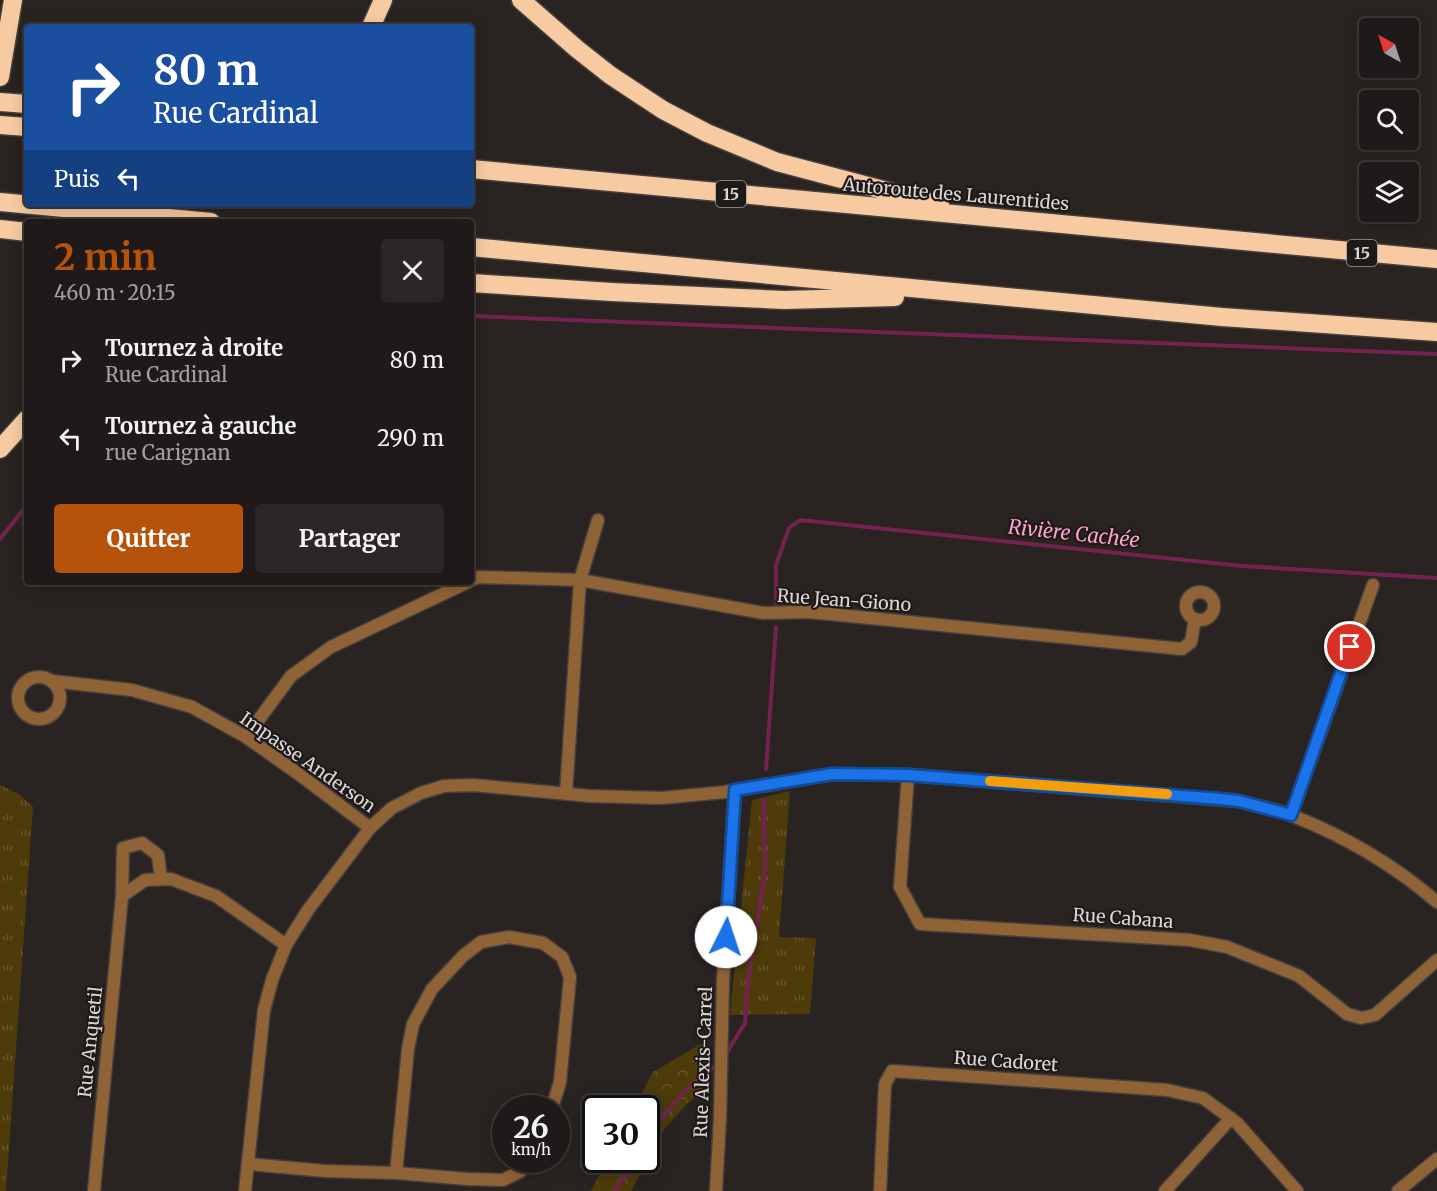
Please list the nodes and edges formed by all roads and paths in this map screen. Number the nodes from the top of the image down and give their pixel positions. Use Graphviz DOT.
graph roads {
  1 [pos="13,0"];
  2 [pos="383,0"];
  3 [pos="521,0"];
  4 [pos="532,0"];
  5 [pos="548,23"];
  6 [pos="372,24"];
  7 [pos="0,77"];
  8 [pos="0,102"];
  9 [pos="24,104"];
  10 [pos="0,125"];
  11 [pos="24,127"];
  12 [pos="474,169"];
  13 [pos="0,202"];
  14 [pos="24,204"];
  15 [pos="53,207"];
  16 [pos="991,218"];
  17 [pos="179,219"];
  18 [pos="0,229"];
  19 [pos="24,232"];
  20 [pos="474,247"];
  21 [pos="1437,260"];
  22 [pos="476,284"];
  23 [pos="976,294"];
  24 [pos="1437,332"];
  25 [pos="24,422"];
  26 [pos="0,449"];
  27 [pos="598,520"];
  28 [pos="474,579"];
  29 [pos="580,580"];
  30 [pos="461,585"];
  31 [pos="1373,585"];
  32 [pos="1194,619"];
  33 [pos="52,681"];
  34 [pos="246,737"];
  35 [pos="908,775"];
  36 [pos="735,790"];
  37 [pos="566,793"];
  38 [pos="1291,815"];
  39 [pos="370,828"];
  40 [pos="161,879"];
  41 [pos="122,896"];
  42 [pos="1437,902"];
  43 [pos="286,945"];
  44 [pos="1437,960"];
  45 [pos="556,1095"];
  46 [pos="1231,1118"];
  47 [pos="1437,1160"];
  48 [pos="248,1164"];
  49 [pos="396,1173"];
  50 [pos="517,1173"];
  51 [pos="94,1191"];
  52 [pos="245,1191"];
  53 [pos="716,1191"];
  54 [pos="880,1191"];
  55 [pos="1165,1191"];
  56 [pos="1298,1191"];
  57 [pos="1398,1191"];
  1 -- 7 [label="highway"];
  2 -- 6 [label="highway"];
  3 -- 5 [label="highway"];
  4 -- 5 [label="highway"];
  5 -- 16 [label="highway"];
  8 -- 9 [label="highway"];
  10 -- 11 [label="highway"];
  12 -- 16 [label="highway, Autoroute des Laurentides / 15"];
  13 -- 14 [label="highway"];
  15 -- 17 [label="highway"];
  16 -- 21 [label="highway, Autoroute des Laurentides / 15"];
  18 -- 19 [label="highway"];
  20 -- 23 [label="highway"];
  22 -- 23 [label="highway"];
  23 -- 24 [label="highway"];
  25 -- 26 [label="highway"];
  27 -- 29 [label="street"];
  28 -- 29 [label="street, Rue Jean-Giono"];
  29 -- 32 [label="street, Rue Jean-Giono"];
  29 -- 37 [label="street"];
  30 -- 34 [label="street, Rue Jean-Giono"];
  31 -- 38 [label="street"];
  33 -- 34 [label="street, Impasse Anderson"];
  34 -- 39 [label="street, Impasse Anderson"];
  35 -- 36 [label="street"];
  35 -- 38 [label="street"];
  35 -- 44 [label="street, Rue Cabana"];
  36 -- 37 [label="street"];
  36 -- 53 [label="street, Rue Alexis-Carrel"];
  37 -- 39 [label="street"];
  38 -- 42 [label="street"];
  39 -- 43 [label="street"];
  40 -- 41 [label="street"];
  40 -- 41 [label="street, Rue Anquetil"];
  40 -- 43 [label="street"];
  41 -- 51 [label="street, Rue Anquetil"];
  43 -- 48 [label="street"];
  45 -- 49 [label="street"];
  46 -- 54 [label="street, Rue Cadoret"];
  46 -- 55 [label="street"];
  46 -- 56 [label="street, Rue Cadoret"];
  47 -- 57 [label="street"];
  48 -- 49 [label="street"];
  48 -- 52 [label="street"];
  49 -- 50 [label="street"];
}
